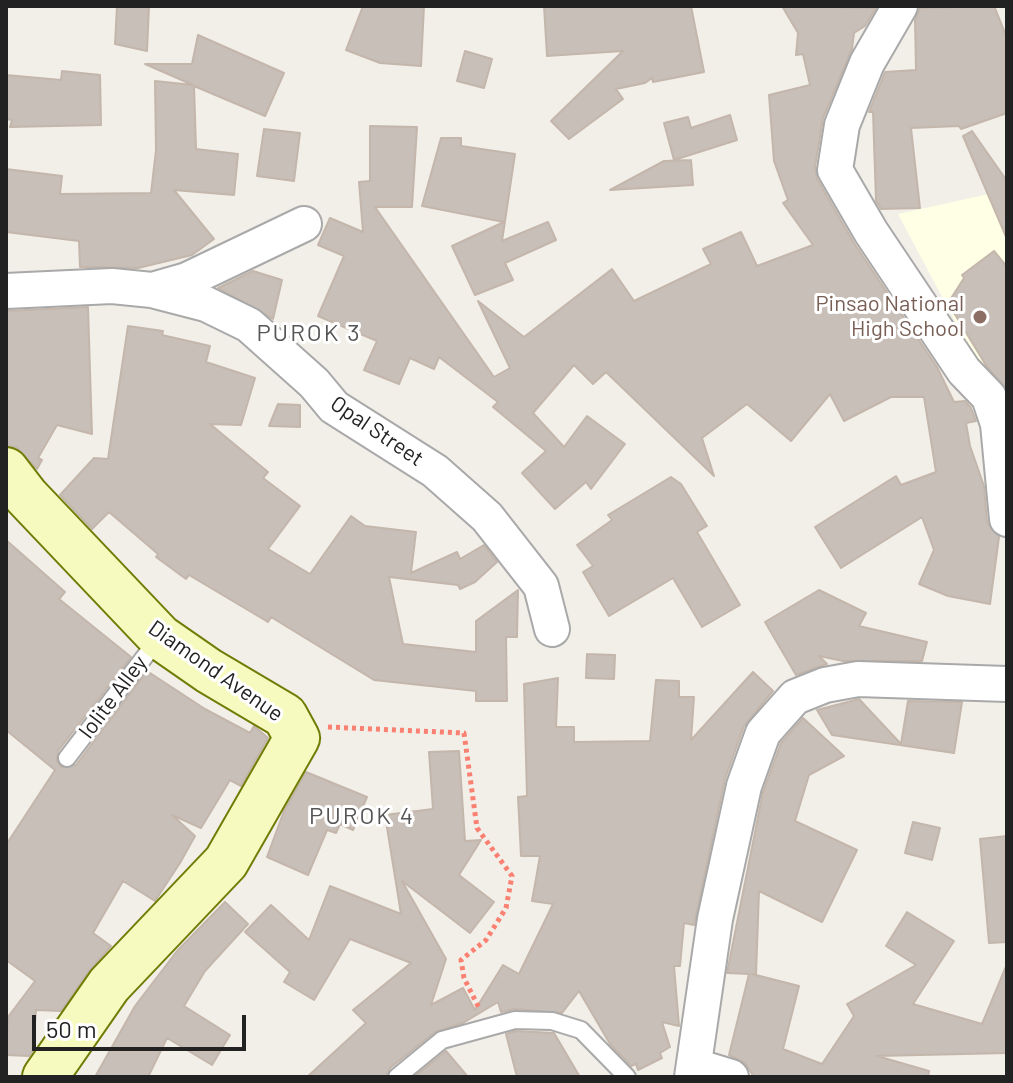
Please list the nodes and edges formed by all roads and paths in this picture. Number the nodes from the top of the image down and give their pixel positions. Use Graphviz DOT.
graph roads {
  1 [pos="900,6"];
  2 [pos="304,224"];
  3 [pos="152,290"];
  4 [pos="6,291"];
  5 [pos="6,470"];
  6 [pos="1007,519"];
  7 [pos="552,629"];
  8 [pos="160,637"];
  9 [pos="1007,684"];
  10 [pos="297,738"];
  11 [pos="67,758"];
  12 [pos="489,1027"];
  13 [pos="693,1072"];
  14 [pos="45,1077"];
  15 [pos="397,1077"];
  16 [pos="627,1077"];
  17 [pos="731,1077"];
  1 -- 6 [label="street"];
  2 -- 3 [label="street"];
  3 -- 4 [label="street, Opal Street"];
  3 -- 7 [label="street, Opal Street"];
  5 -- 8 [label="street, Diamond Avenue"];
  8 -- 10 [label="street, Diamond Avenue"];
  8 -- 11 [label="lane, Iolite Alley"];
  9 -- 13 [label="street"];
  10 -- 12 [label="path"];
  10 -- 14 [label="street, Diamond Avenue"];
  12 -- 15 [label="lane"];
  12 -- 16 [label="lane"];
  13 -- 17 [label="street"];
}
